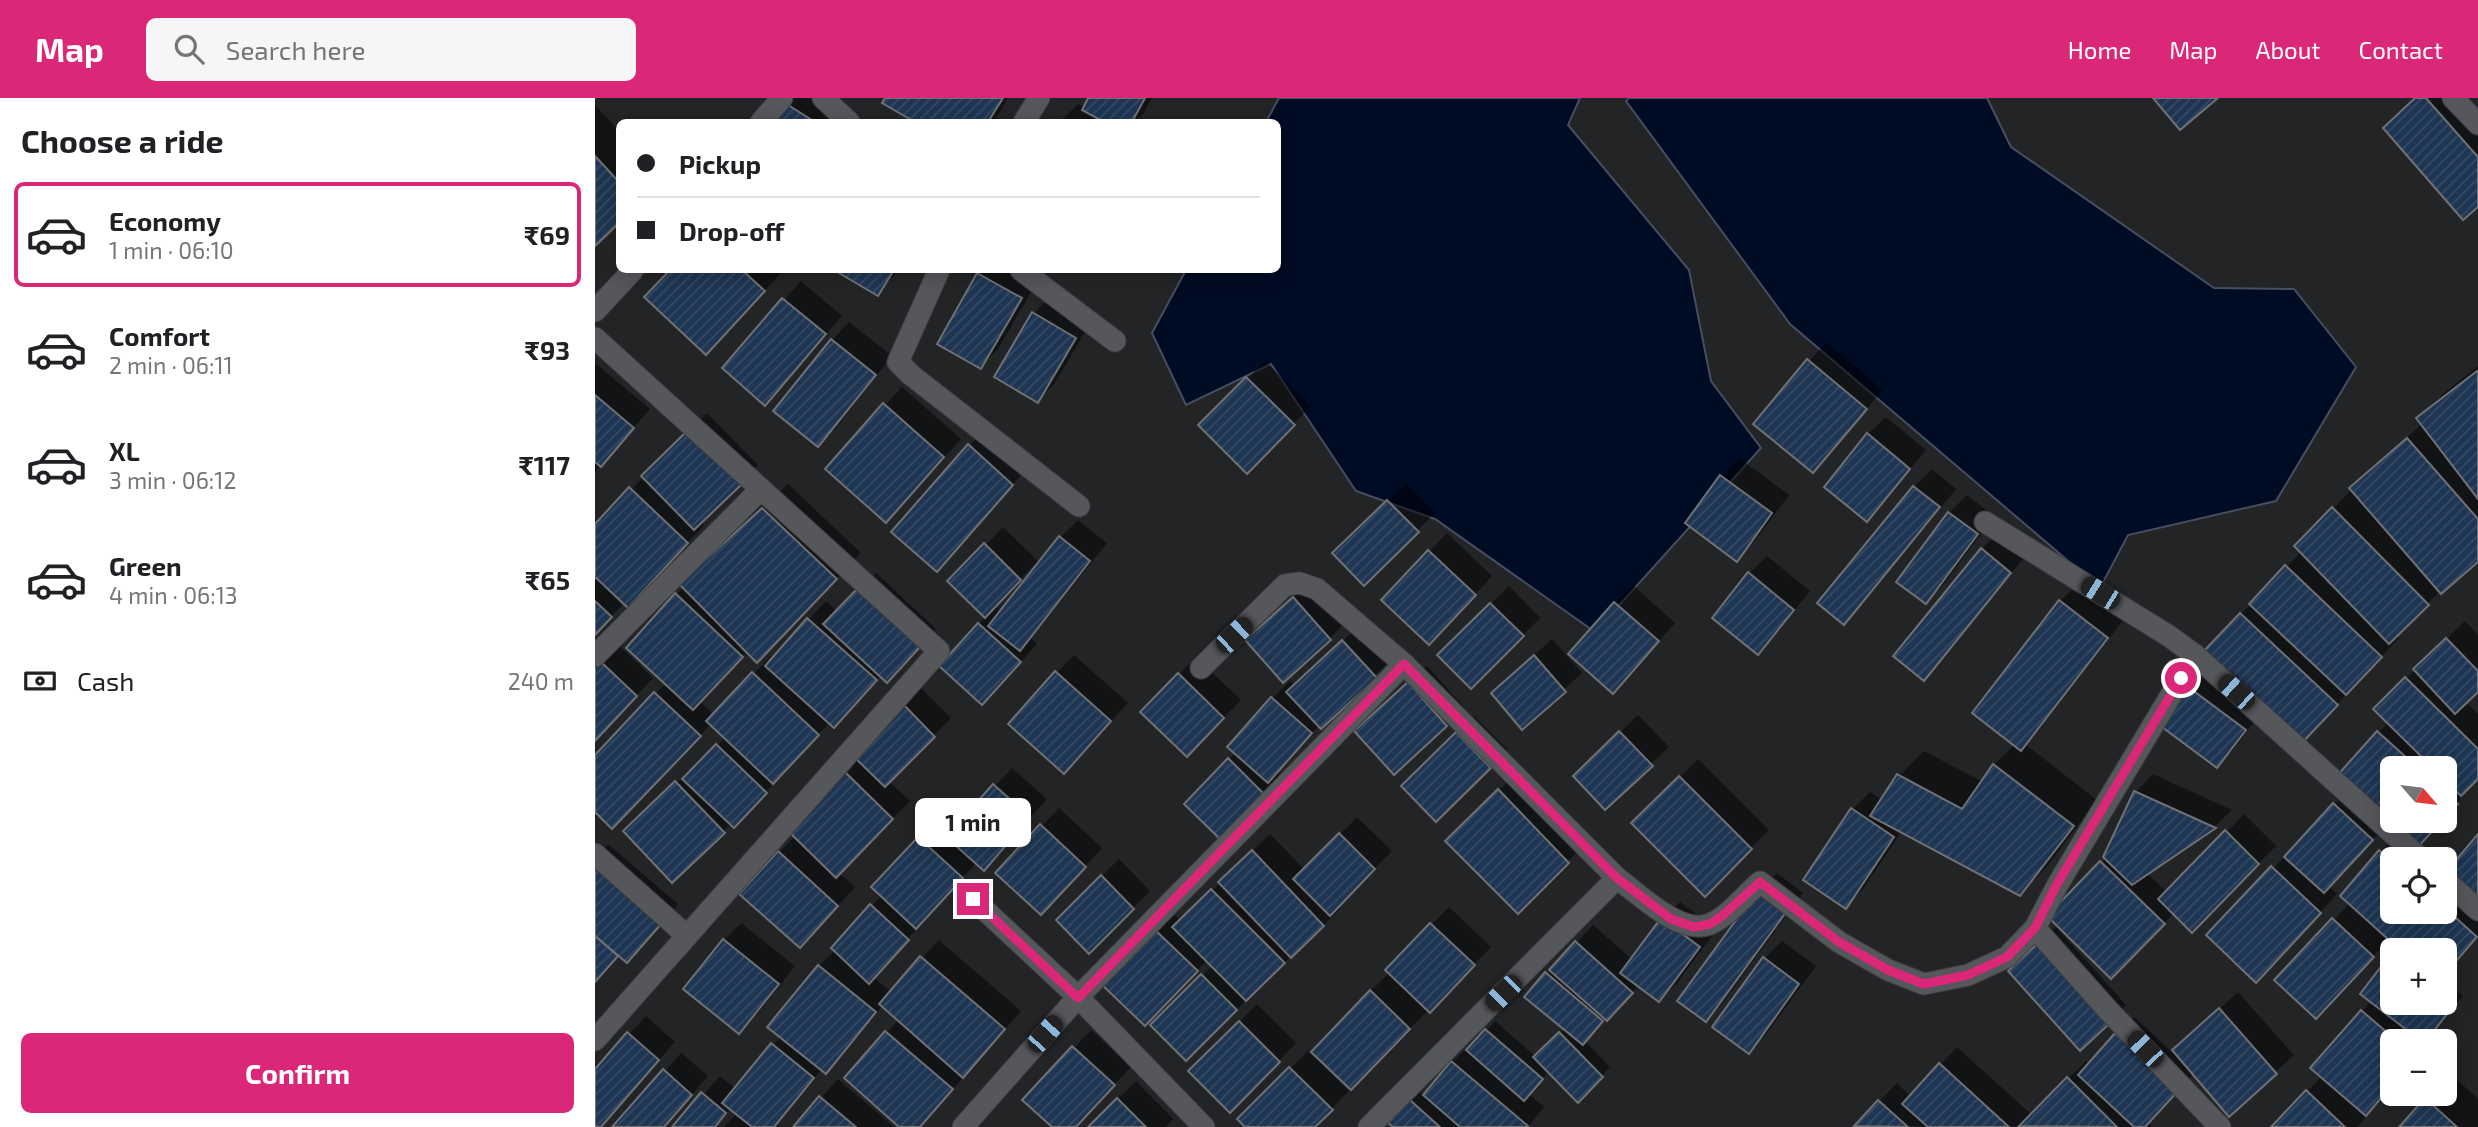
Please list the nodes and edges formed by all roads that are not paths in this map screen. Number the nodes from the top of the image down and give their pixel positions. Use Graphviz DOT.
graph roads {
  1 [pos="782,98"];
  2 [pos="823,98"];
  3 [pos="1039,98"];
  4 [pos="2453,98"];
  5 [pos="764,119"];
  6 [pos="846,119"];
  7 [pos="1026,119"];
  8 [pos="2478,124"];
  9 [pos="629,273"];
  10 [pos="938,273"];
  11 [pos="1025,273"];
  12 [pos="595,311"];
  13 [pos="595,338"];
  14 [pos="1115,341"];
  15 [pos="761,489"];
  16 [pos="1079,506"];
  17 [pos="1985,522"];
  18 [pos="2195,655"];
  19 [pos="595,656"];
  20 [pos="1404,664"];
  21 [pos="1201,668"];
  22 [pos="2408,847"];
  23 [pos="595,854"];
  24 [pos="1617,878"];
  25 [pos="2457,891"];
  26 [pos="973,899"];
  27 [pos="2478,910"];
  28 [pos="2035,928"];
  29 [pos="687,936"];
  30 [pos="1078,998"];
  31 [pos="595,1040"];
  32 [pos="963,1127"];
  33 [pos="1204,1127"];
  34 [pos="1369,1127"];
  35 [pos="2220,1127"];
  1 -- 5 [label="street"];
  2 -- 6 [label="street"];
  3 -- 7 [label="street"];
  4 -- 8 [label="street"];
  9 -- 12 [label="street"];
  10 -- 16 [label="street"];
  11 -- 14 [label="street"];
  13 -- 15 [label="street"];
  15 -- 19 [label="street"];
  15 -- 29 [label="street"];
  17 -- 18 [label="street"];
  18 -- 22 [label="street"];
  18 -- 28 [label="street"];
  20 -- 21 [label="street"];
  20 -- 24 [label="street"];
  20 -- 30 [label="street"];
  23 -- 29 [label="street"];
  24 -- 28 [label="street"];
  24 -- 34 [label="street"];
  25 -- 27 [label="street"];
  26 -- 30 [label="street"];
  28 -- 35 [label="street"];
  29 -- 31 [label="street"];
  30 -- 32 [label="street"];
  30 -- 33 [label="street"];
}
